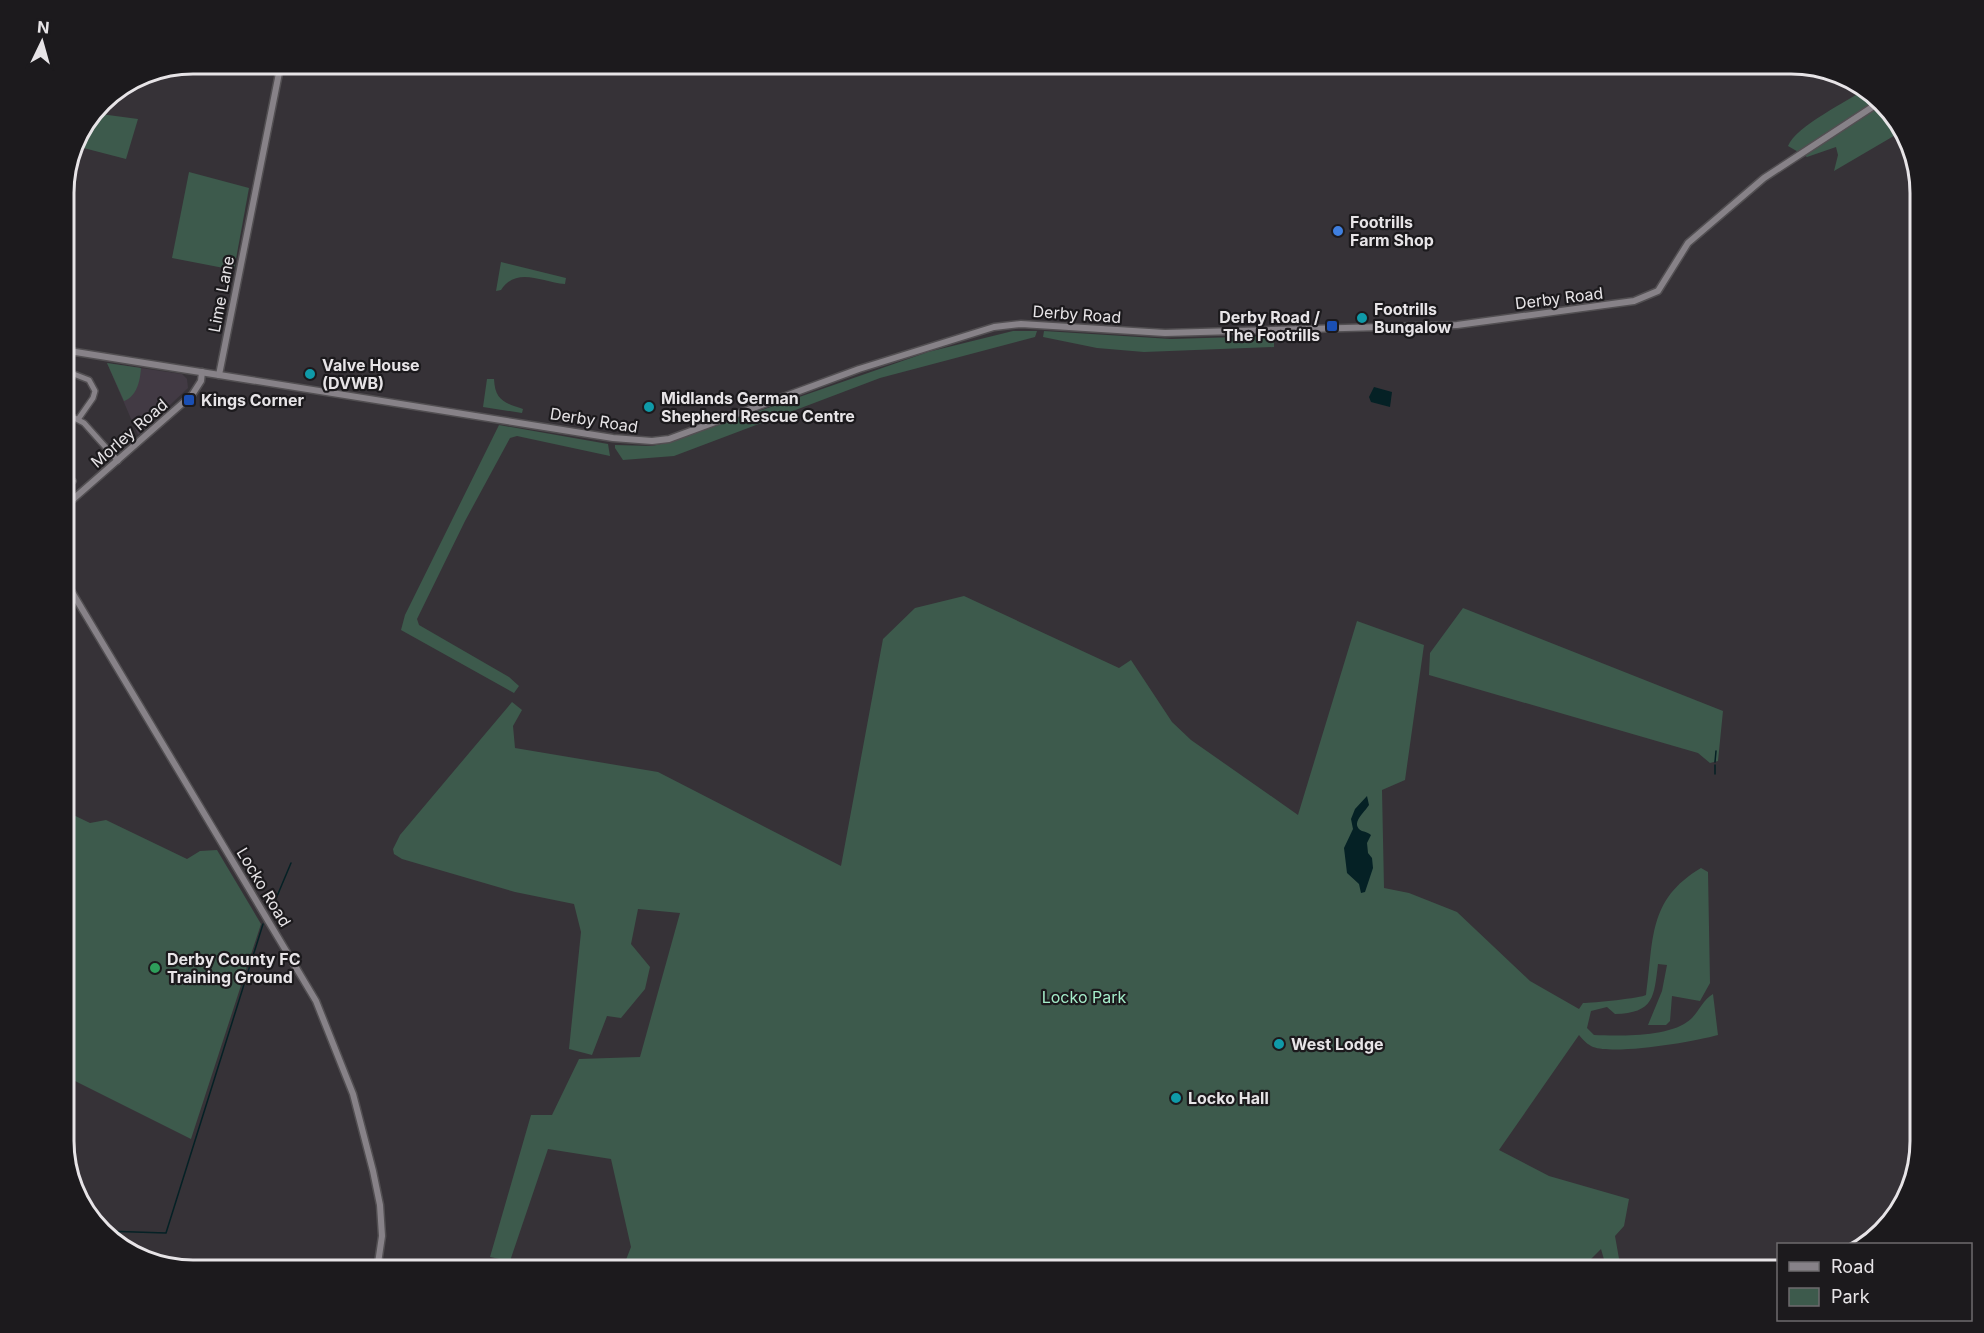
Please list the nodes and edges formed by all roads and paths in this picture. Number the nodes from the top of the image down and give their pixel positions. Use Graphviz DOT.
graph roads {
  1 [pos="279,74"];
  2 [pos="1874,106"];
  3 [pos="74,352"];
  4 [pos="82,368"];
  5 [pos="202,372"];
  6 [pos="74,374"];
  7 [pos="80,375"];
  8 [pos="219,375"];
  9 [pos="74,416"];
  10 [pos="79,418"];
  11 [pos="118,461"];
  12 [pos="74,499"];
  13 [pos="74,595"];
  14 [pos="379,1259"];
  1 -- 8 [label="street, Lime Lane"];
  2 -- 8 [label="street, Derby Road"];
  3 -- 5 [label="street"];
  4 -- 7 [label="street"];
  5 -- 8 [label="street"];
  5 -- 11 [label="street, Morley Road"];
  6 -- 7 [label="street"];
  7 -- 10 [label="street"];
  9 -- 10 [label="street"];
  10 -- 11 [label="street"];
  11 -- 12 [label="street, Morley Road"];
  13 -- 14 [label="street, Locko Road"];
}
